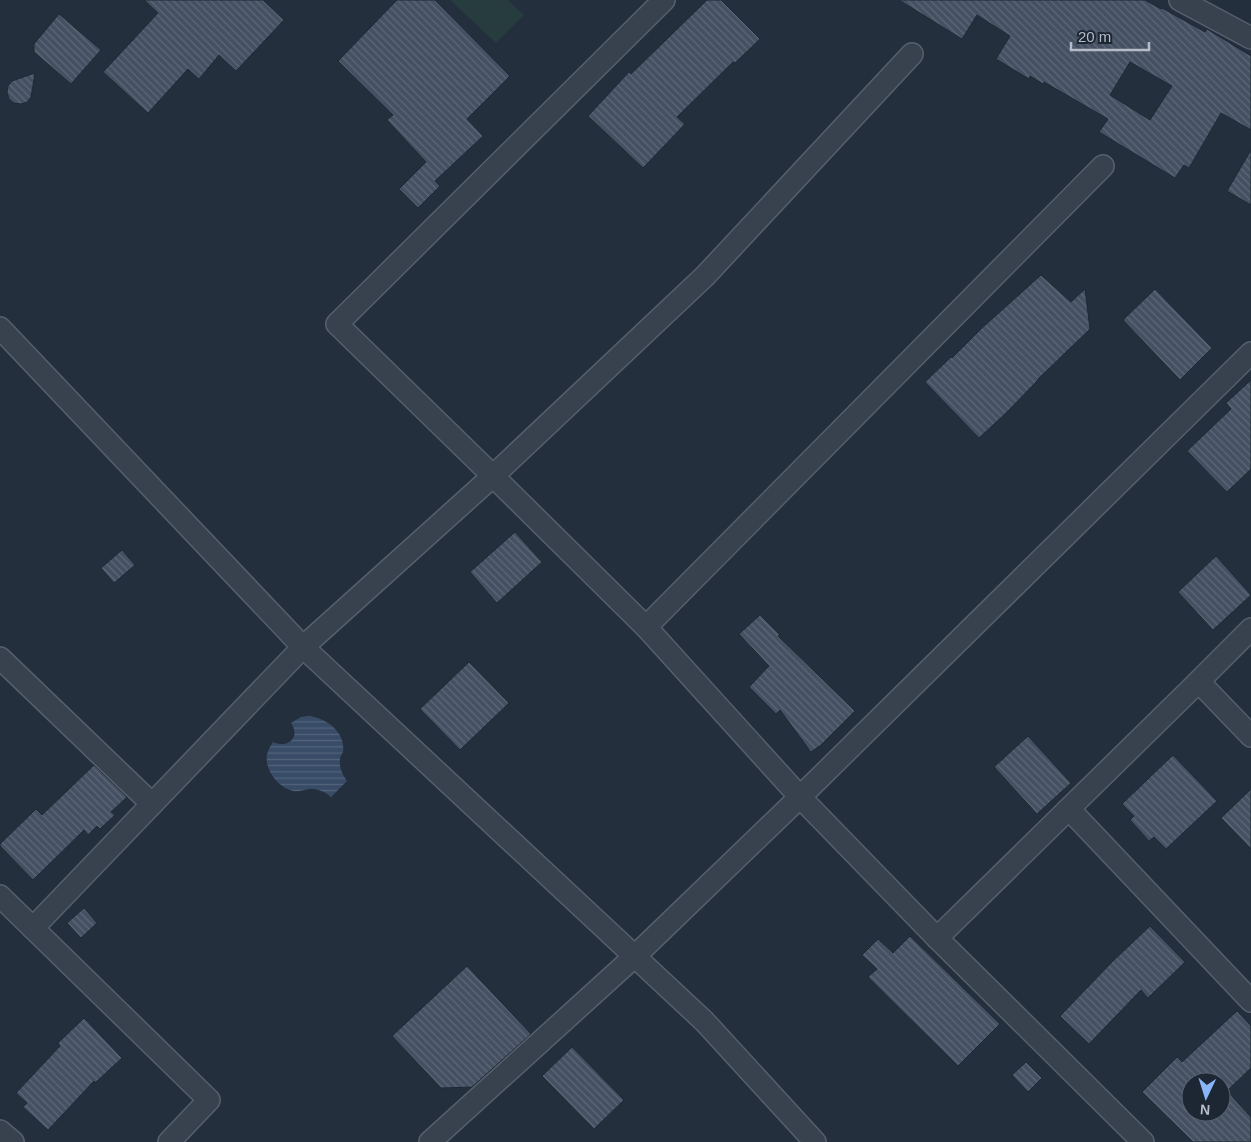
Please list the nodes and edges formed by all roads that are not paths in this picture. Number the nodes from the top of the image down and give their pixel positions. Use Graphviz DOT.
graph roads {
  1 [pos="664,0"];
  2 [pos="1180,0"];
  3 [pos="1251,38"];
  4 [pos="912,54"];
  5 [pos="1103,166"];
  6 [pos="0,328"];
  7 [pos="1251,353"];
  8 [pos="493,476"];
  9 [pos="646,627"];
  10 [pos="1251,629"];
  11 [pos="303,647"];
  12 [pos="0,658"];
  13 [pos="1199,682"];
  14 [pos="1251,736"];
  15 [pos="800,797"];
  16 [pos="152,804"];
  17 [pos="1069,809"];
  18 [pos="0,896"];
  19 [pos="33,928"];
  20 [pos="937,938"];
  21 [pos="635,956"];
  22 [pos="1251,1001"];
  23 [pos="0,1131"];
  24 [pos="433,1141"];
  25 [pos="13,1142"];
  26 [pos="169,1142"];
  27 [pos="815,1142"];
  28 [pos="1143,1142"];
  1 -- 8 [label="street"];
  2 -- 3 [label="street"];
  4 -- 8 [label="street"];
  5 -- 9 [label="street"];
  6 -- 11 [label="street"];
  7 -- 15 [label="street"];
  8 -- 9 [label="street"];
  8 -- 11 [label="street"];
  9 -- 15 [label="street"];
  10 -- 13 [label="street"];
  11 -- 16 [label="street"];
  11 -- 21 [label="street"];
  12 -- 16 [label="street"];
  13 -- 14 [label="street"];
  13 -- 17 [label="street"];
  15 -- 20 [label="street"];
  15 -- 21 [label="street"];
  16 -- 19 [label="street"];
  17 -- 20 [label="street"];
  17 -- 22 [label="street"];
  18 -- 19 [label="street"];
  19 -- 26 [label="street"];
  20 -- 28 [label="street"];
  21 -- 24 [label="street"];
  21 -- 27 [label="street"];
  23 -- 25 [label="street"];
}
